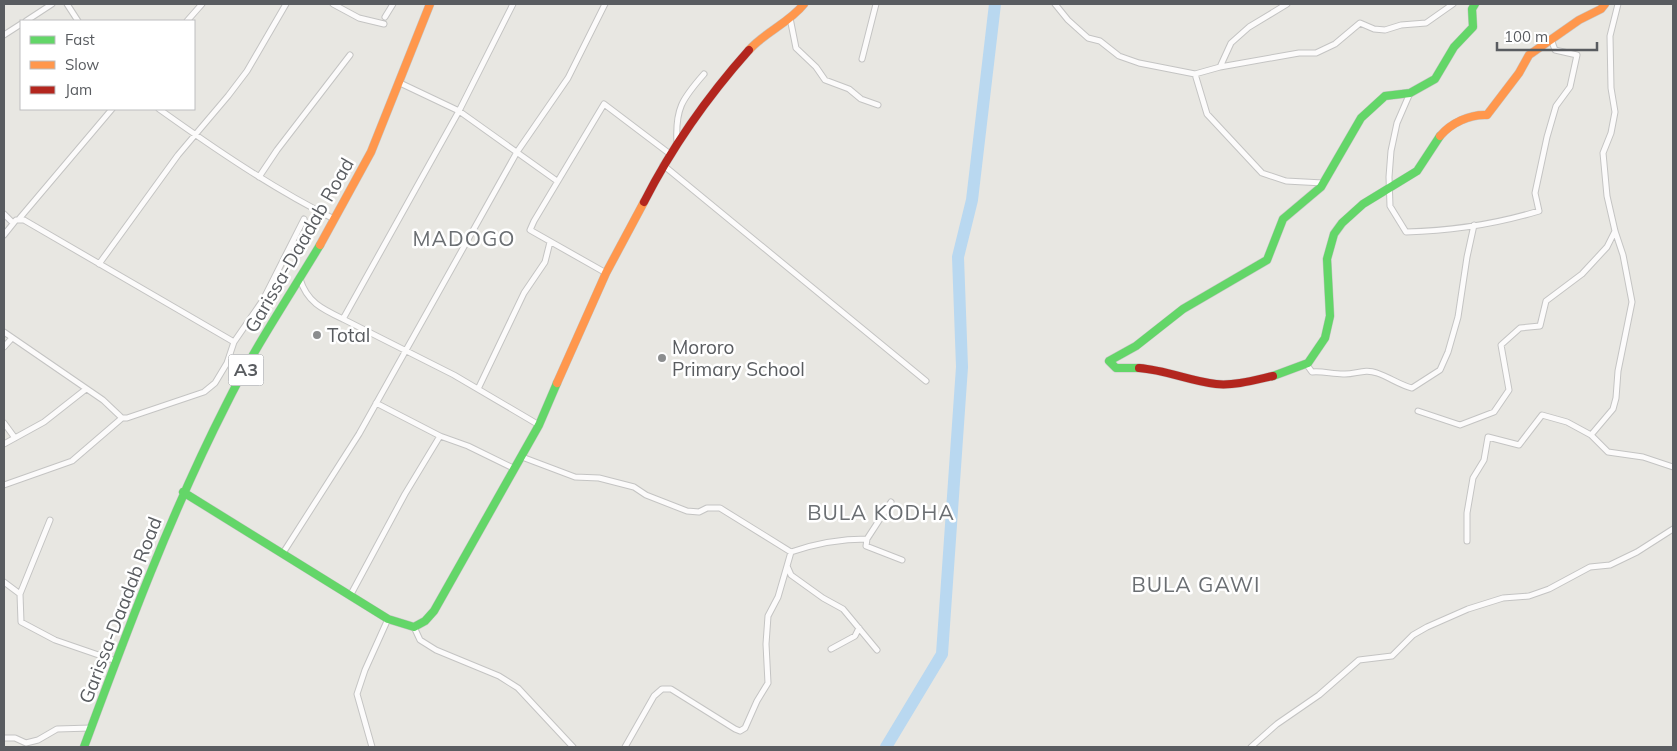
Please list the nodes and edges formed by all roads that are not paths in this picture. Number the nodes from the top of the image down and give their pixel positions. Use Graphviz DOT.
graph roads {
  1 [pos="52,4"];
  2 [pos="67,4"];
  3 [pos="202,4"];
  4 [pos="286,4"];
  5 [pos="333,4"];
  6 [pos="393,4"];
  7 [pos="430,4"];
  8 [pos="513,4"];
  9 [pos="605,4"];
  10 [pos="804,4"];
  11 [pos="876,4"];
  12 [pos="1055,4"];
  13 [pos="1286,4"];
  14 [pos="1453,4"];
  15 [pos="1475,4"];
  16 [pos="1605,4"];
  17 [pos="1618,4"];
  18 [pos="385,17"];
  19 [pos="790,18"];
  20 [pos="28,20"];
  21 [pos="77,20"];
  22 [pos="188,20"];
  23 [pos="384,24"];
  24 [pos="20,25"];
  25 [pos="4,35"];
  26 [pos="1551,39"];
  27 [pos="350,55"];
  28 [pos="862,60"];
  29 [pos="1220,66"];
  30 [pos="704,74"];
  31 [pos="1195,74"];
  32 [pos="400,83"];
  33 [pos="1410,93"];
  34 [pos="878,105"];
  35 [pos="111,110"];
  36 [pos="160,110"];
  37 [pos="459,111"];
  38 [pos="194,135"];
  39 [pos="677,143"];
  40 [pos="517,152"];
  41 [pos="670,154"];
  42 [pos="663,165"];
  43 [pos="259,177"];
  44 [pos="557,181"];
  45 [pos="1323,183"];
  46 [pos="1390,187"];
  47 [pos="4,214"];
  48 [pos="304,218"];
  49 [pos="19,219"];
  50 [pos="334,219"];
  51 [pos="13,223"];
  52 [pos="1474,225"];
  53 [pos="1614,231"];
  54 [pos="4,235"];
  55 [pos="550,242"];
  56 [pos="98,264"];
  57 [pos="606,273"];
  58 [pos="300,279"];
  59 [pos="343,319"];
  60 [pos="4,332"];
  61 [pos="12,338"];
  62 [pos="234,342"];
  63 [pos="4,347"];
  64 [pos="406,351"];
  65 [pos="1307,365"];
  66 [pos="926,381"];
  67 [pos="86,389"];
  68 [pos="478,389"];
  69 [pos="376,403"];
  70 [pos="1418,412"];
  71 [pos="122,418"];
  72 [pos="4,423"];
  73 [pos="539,425"];
  74 [pos="1591,435"];
  75 [pos="440,436"];
  76 [pos="15,438"];
  77 [pos="4,444"];
  78 [pos="522,457"];
  79 [pos="513,468"];
  80 [pos="1673,468"];
  81 [pos="4,485"];
  82 [pos="183,492"];
  83 [pos="891,502"];
  84 [pos="50,520"];
  85 [pos="1673,529"];
  86 [pos="867,539"];
  87 [pos="1467,541"];
  88 [pos="283,552"];
  89 [pos="791,552"];
  90 [pos="902,560"];
  91 [pos="787,566"];
  92 [pos="4,582"];
  93 [pos="20,594"];
  94 [pos="350,596"];
  95 [pos="388,619"];
  96 [pos="414,627"];
  97 [pos="859,628"];
  98 [pos="831,649"];
  99 [pos="877,650"];
  100 [pos="117,661"];
  101 [pos="91,728"];
  102 [pos="4,738"];
  103 [pos="84,747"];
  104 [pos="372,747"];
  105 [pos="573,747"];
  106 [pos="624,747"];
  107 [pos="1251,747"];
  1 -- 20 [label="street"];
  2 -- 21 [label="street"];
  3 -- 22 [label="street"];
  4 -- 38 [label="street"];
  5 -- 23 [label="street"];
  6 -- 18 [label="street"];
  7 -- 32 [label="main road, Garissa-Daadab Road / A3"];
  8 -- 37 [label="street"];
  9 -- 40 [label="street"];
  10 -- 19 [label="main road"];
  11 -- 28 [label="street"];
  12 -- 31 [label="street"];
  13 -- 29 [label="street"];
  14 -- 29 [label="street"];
  15 -- 33 [label="main road"];
  16 -- 26 [label="main road"];
  17 -- 53 [label="street"];
  19 -- 34 [label="street"];
  19 -- 39 [label="main road"];
  24 -- 25 [label="street"];
  26 -- 46 [label="main road"];
  26 -- 52 [label="street"];
  27 -- 43 [label="street"];
  29 -- 31 [label="street"];
  30 -- 39 [label="street"];
  31 -- 45 [label="street"];
  32 -- 37 [label="street"];
  32 -- 50 [label="main road, Garissa-Daadab Road / A3"];
  33 -- 45 [label="main road"];
  33 -- 46 [label="street"];
  35 -- 49 [label="street"];
  36 -- 38 [label="street"];
  37 -- 40 [label="street"];
  37 -- 59 [label="street"];
  38 -- 43 [label="street"];
  38 -- 56 [label="street"];
  39 -- 41 [label="main road"];
  40 -- 44 [label="street"];
  40 -- 64 [label="street"];
  41 -- 42 [label="main road"];
  41 -- 44 [label="street"];
  42 -- 57 [label="main road"];
  42 -- 66 [label="street"];
  43 -- 50 [label="street"];
  44 -- 55 [label="street"];
  45 -- 65 [label="main road"];
  46 -- 52 [label="street"];
  46 -- 65 [label="main road"];
  47 -- 51 [label="street"];
  48 -- 62 [label="street"];
  49 -- 51 [label="street"];
  49 -- 56 [label="street"];
  50 -- 58 [label="main road, Garissa-Daadab Road / A3"];
  51 -- 54 [label="street"];
  52 -- 65 [label="street"];
  53 -- 70 [label="street"];
  53 -- 74 [label="street"];
  55 -- 57 [label="street"];
  55 -- 68 [label="street"];
  56 -- 62 [label="street"];
  57 -- 73 [label="main road"];
  58 -- 59 [label="street"];
  58 -- 82 [label="main road, Garissa-Daadab Road / A3"];
  59 -- 64 [label="street"];
  60 -- 61 [label="street"];
  61 -- 63 [label="street"];
  61 -- 67 [label="street"];
  62 -- 71 [label="street"];
  64 -- 68 [label="street"];
  64 -- 69 [label="street"];
  67 -- 71 [label="street"];
  67 -- 76 [label="street"];
  68 -- 73 [label="street"];
  69 -- 75 [label="street"];
  69 -- 88 [label="street"];
  71 -- 81 [label="street"];
  72 -- 76 [label="street"];
  73 -- 78 [label="main road"];
  74 -- 80 [label="street"];
  74 -- 87 [label="street"];
  75 -- 79 [label="street"];
  75 -- 94 [label="street"];
  76 -- 77 [label="street"];
  78 -- 79 [label="main road"];
  78 -- 89 [label="street"];
  79 -- 96 [label="main road"];
  82 -- 88 [label="main road"];
  82 -- 100 [label="main road, Garissa-Daadab Road / A3"];
  83 -- 86 [label="street"];
  84 -- 93 [label="street"];
  85 -- 107 [label="street"];
  86 -- 89 [label="street"];
  86 -- 90 [label="street"];
  88 -- 94 [label="main road"];
  89 -- 91 [label="street"];
  91 -- 97 [label="street"];
  91 -- 106 [label="street"];
  92 -- 93 [label="street"];
  93 -- 100 [label="street"];
  94 -- 95 [label="main road"];
  95 -- 96 [label="main road"];
  95 -- 104 [label="street"];
  96 -- 105 [label="street"];
  97 -- 98 [label="street"];
  97 -- 99 [label="street"];
  100 -- 101 [label="main road, Garissa-Daadab Road / A3"];
  101 -- 102 [label="street"];
  101 -- 103 [label="main road, Garissa-Daadab Road / A3"];
}
